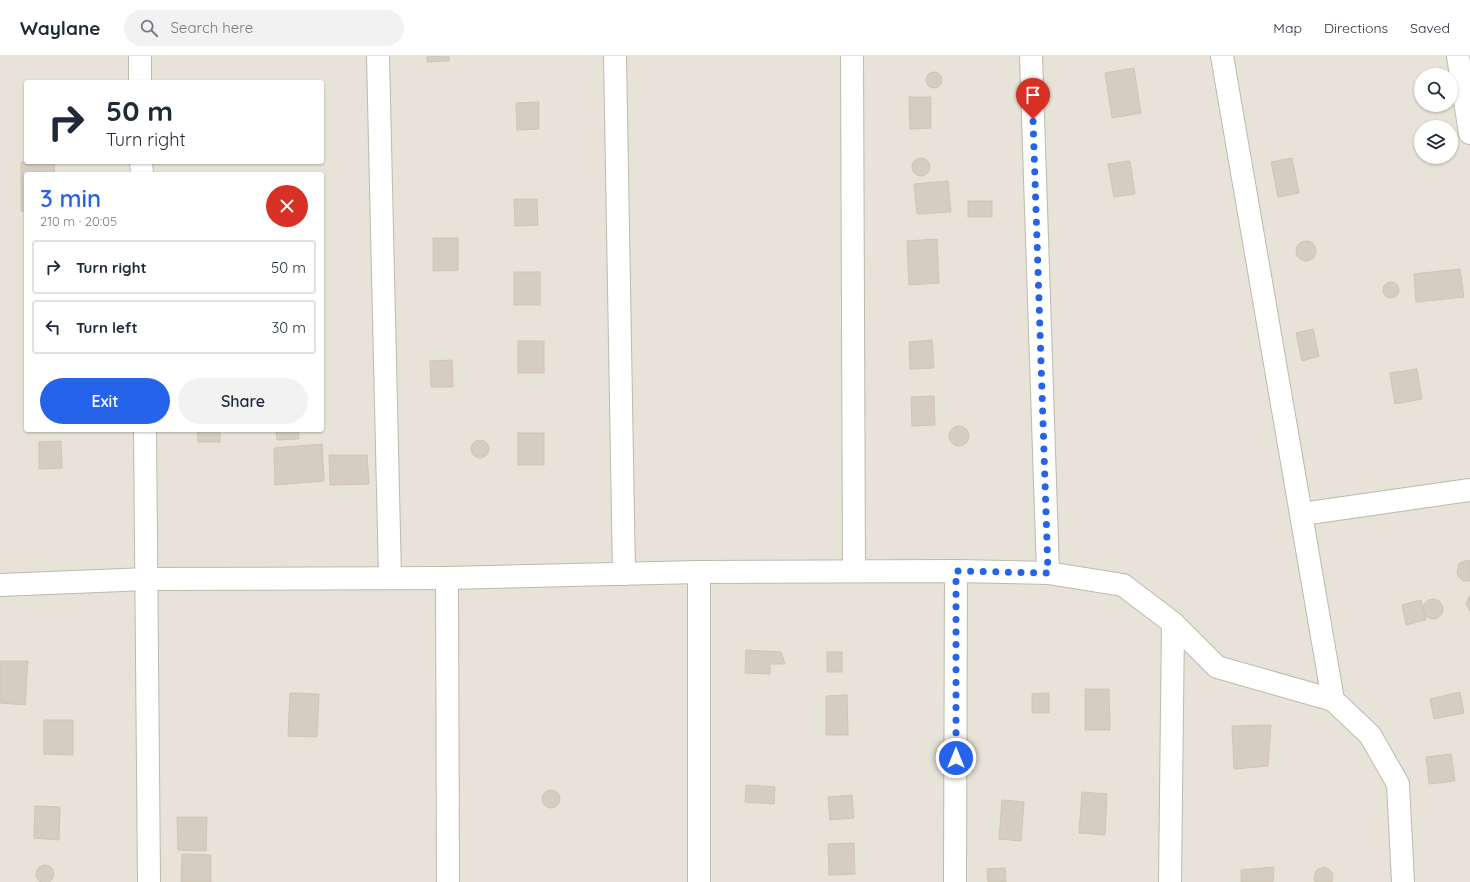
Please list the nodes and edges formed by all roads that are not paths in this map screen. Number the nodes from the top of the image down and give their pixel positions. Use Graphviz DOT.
graph roads {
  1 [pos="140,56"];
  2 [pos="378,56"];
  3 [pos="614,56"];
  4 [pos="852,56"];
  5 [pos="1031,56"];
  6 [pos="1222,56"];
  7 [pos="1458,56"];
  8 [pos="140,80"];
  9 [pos="1470,132"];
  10 [pos="145,432"];
  11 [pos="1470,490"];
  12 [pos="1302,514"];
  13 [pos="854,571"];
  14 [pos="956,571"];
  15 [pos="699,572"];
  16 [pos="1048,573"];
  17 [pos="624,574"];
  18 [pos="390,578"];
  19 [pos="447,578"];
  20 [pos="147,579"];
  21 [pos="0,585"];
  22 [pos="1173,623"];
  23 [pos="1333,700"];
  24 [pos="149,882"];
  25 [pos="448,882"];
  26 [pos="699,882"];
  27 [pos="955,882"];
  28 [pos="1170,882"];
  29 [pos="1403,882"];
  1 -- 8 [label="street"];
  2 -- 18 [label="street"];
  3 -- 17 [label="street"];
  4 -- 13 [label="street"];
  5 -- 16 [label="street"];
  6 -- 12 [label="street"];
  7 -- 9 [label="street"];
  10 -- 20 [label="street"];
  11 -- 12 [label="street"];
  12 -- 23 [label="street"];
  13 -- 14 [label="street"];
  13 -- 15 [label="street"];
  14 -- 16 [label="street"];
  14 -- 27 [label="street"];
  15 -- 17 [label="street"];
  15 -- 26 [label="street"];
  16 -- 22 [label="street"];
  17 -- 19 [label="street"];
  18 -- 19 [label="street"];
  18 -- 20 [label="street"];
  19 -- 25 [label="street"];
  20 -- 21 [label="street"];
  20 -- 24 [label="street"];
  22 -- 23 [label="street"];
  22 -- 28 [label="street"];
  23 -- 29 [label="street"];
}
